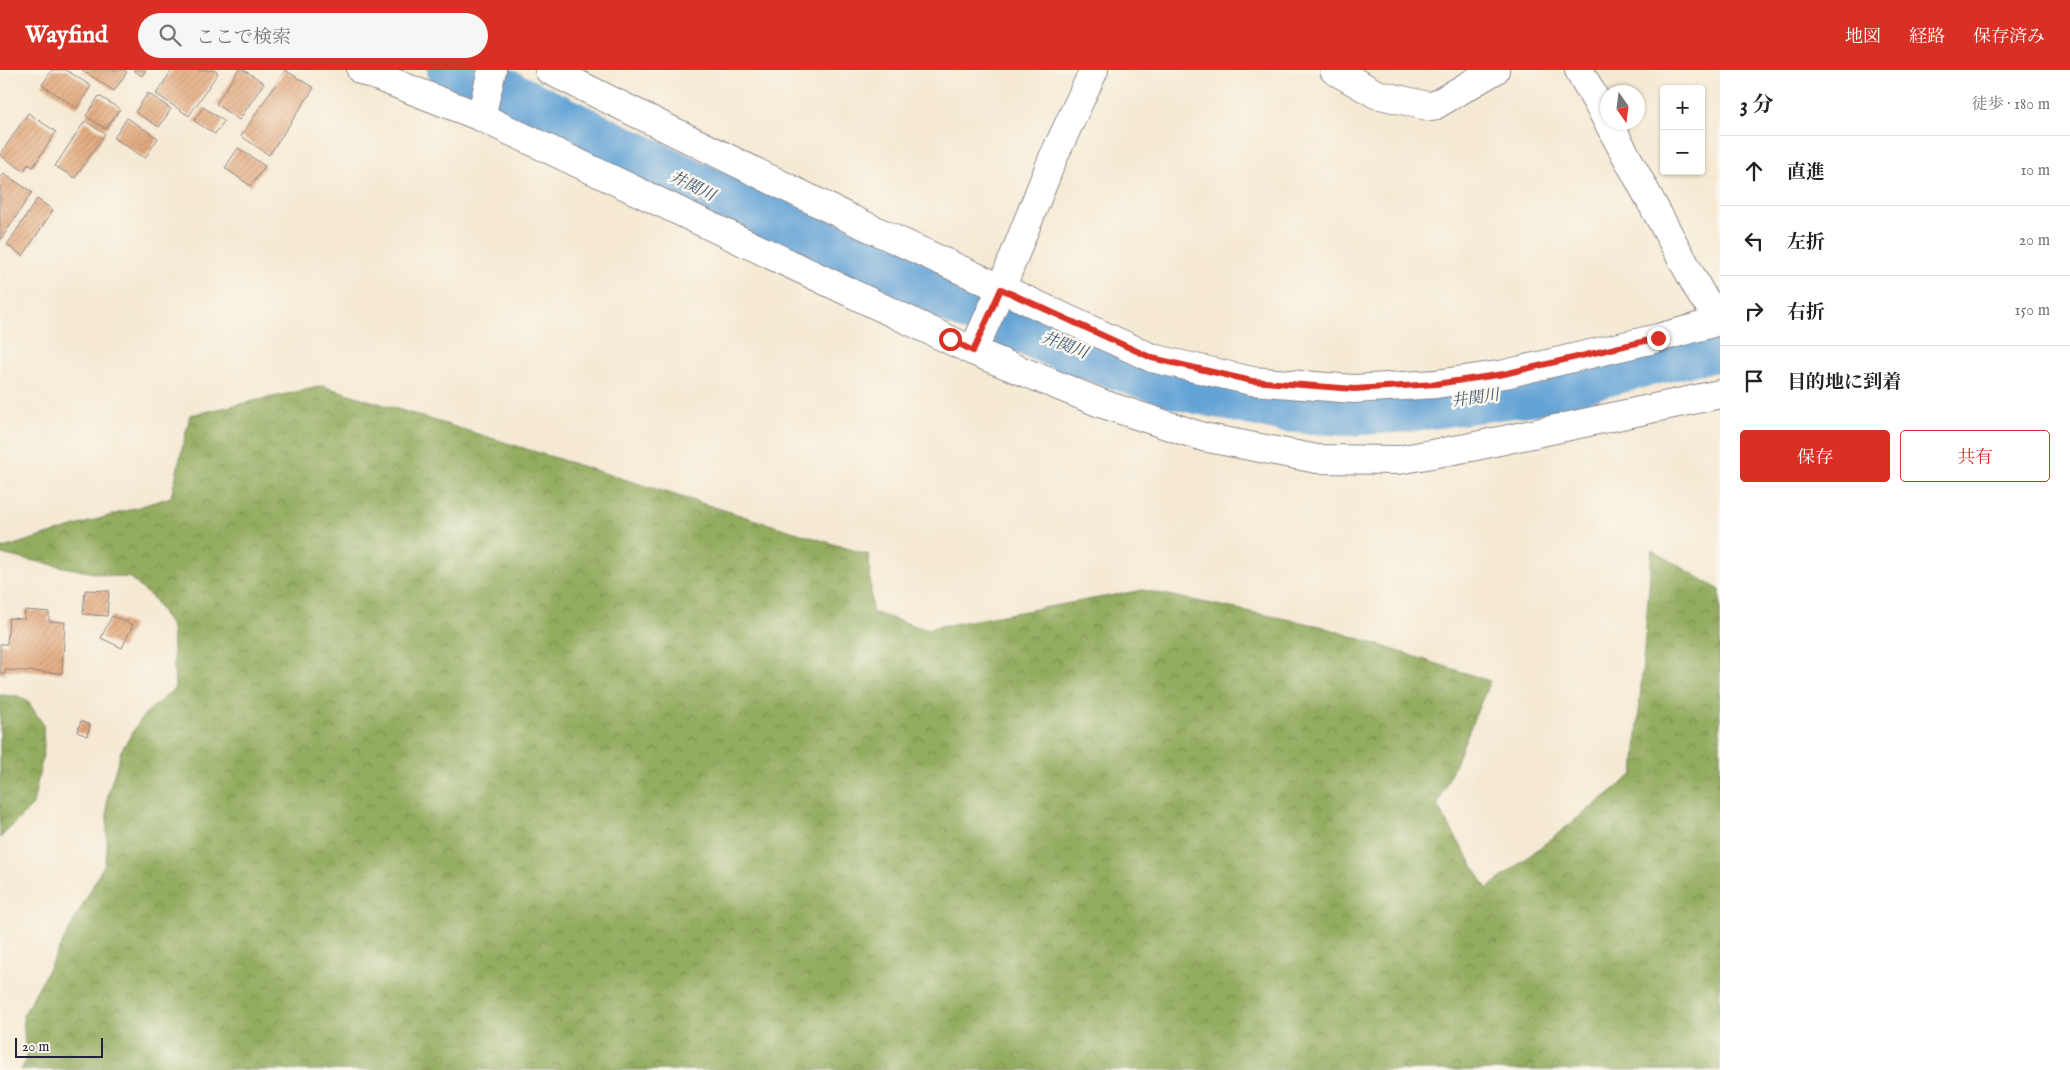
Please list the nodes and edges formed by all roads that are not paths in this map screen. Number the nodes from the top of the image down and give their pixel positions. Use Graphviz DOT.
graph roads {
  1 [pos="362,70"];
  2 [pos="492,70"];
  3 [pos="549,70"];
  4 [pos="1094,70"];
  5 [pos="1334,70"];
  6 [pos="1495,70"];
  7 [pos="1579,70"];
  8 [pos="1600,108"];
  9 [pos="481,117"];
  10 [pos="1612,130"];
  11 [pos="1001,289"];
  12 [pos="1720,317"];
  13 [pos="1720,321"];
  14 [pos="973,351"];
  15 [pos="1720,394"];
  1 -- 9 [label="street"];
  2 -- 9 [label="street"];
  3 -- 11 [label="street"];
  4 -- 11 [label="street"];
  5 -- 6 [label="street"];
  7 -- 8 [label="street"];
  9 -- 14 [label="street"];
  10 -- 12 [label="street"];
  11 -- 13 [label="street"];
  11 -- 14 [label="street"];
  14 -- 15 [label="street"];
}
